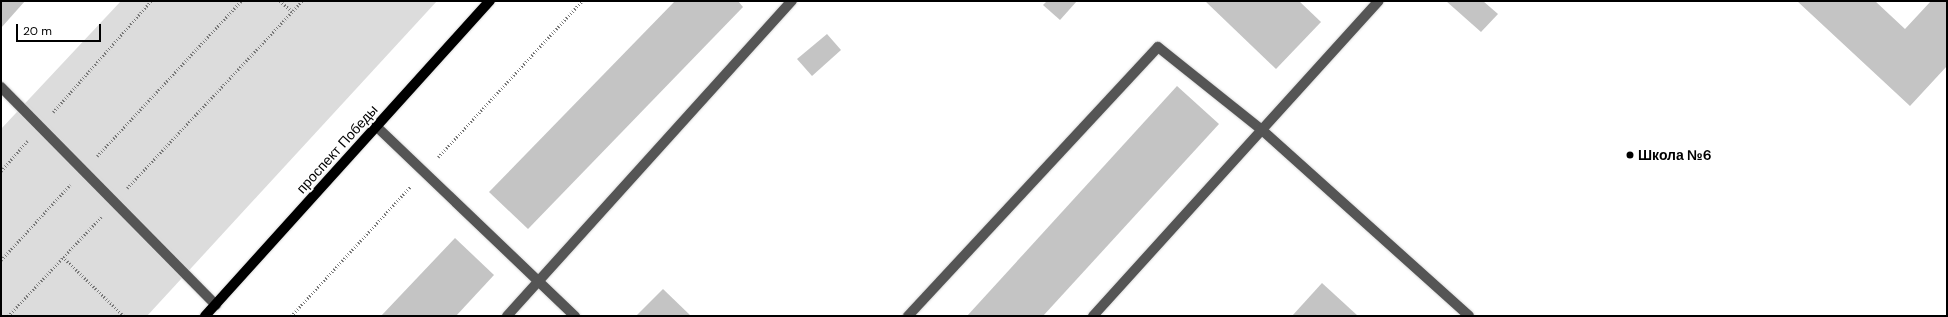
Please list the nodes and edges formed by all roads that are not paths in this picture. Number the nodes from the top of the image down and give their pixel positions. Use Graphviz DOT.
graph roads {
  1 [pos="490,1"];
  2 [pos="792,1"];
  3 [pos="1374,3"];
  4 [pos="1,87"];
  5 [pos="377,127"];
  6 [pos="1262,130"];
  7 [pos="538,280"];
  8 [pos="216,305"];
  9 [pos="205,316"];
  10 [pos="507,316"];
  11 [pos="575,316"];
  12 [pos="908,316"];
  13 [pos="1093,316"];
  14 [pos="1469,316"];
  1 -- 5 [label="main road, проспект Победы"];
  2 -- 7 [label="lane"];
  3 -- 6 [label="lane"];
  4 -- 8 [label="lane"];
  5 -- 7 [label="lane"];
  5 -- 8 [label="main road, проспект Победы"];
  6 -- 12 [label="lane"];
  6 -- 13 [label="lane"];
  6 -- 14 [label="lane"];
  7 -- 10 [label="lane"];
  7 -- 11 [label="lane"];
  8 -- 9 [label="main road, проспект Победы"];
}
